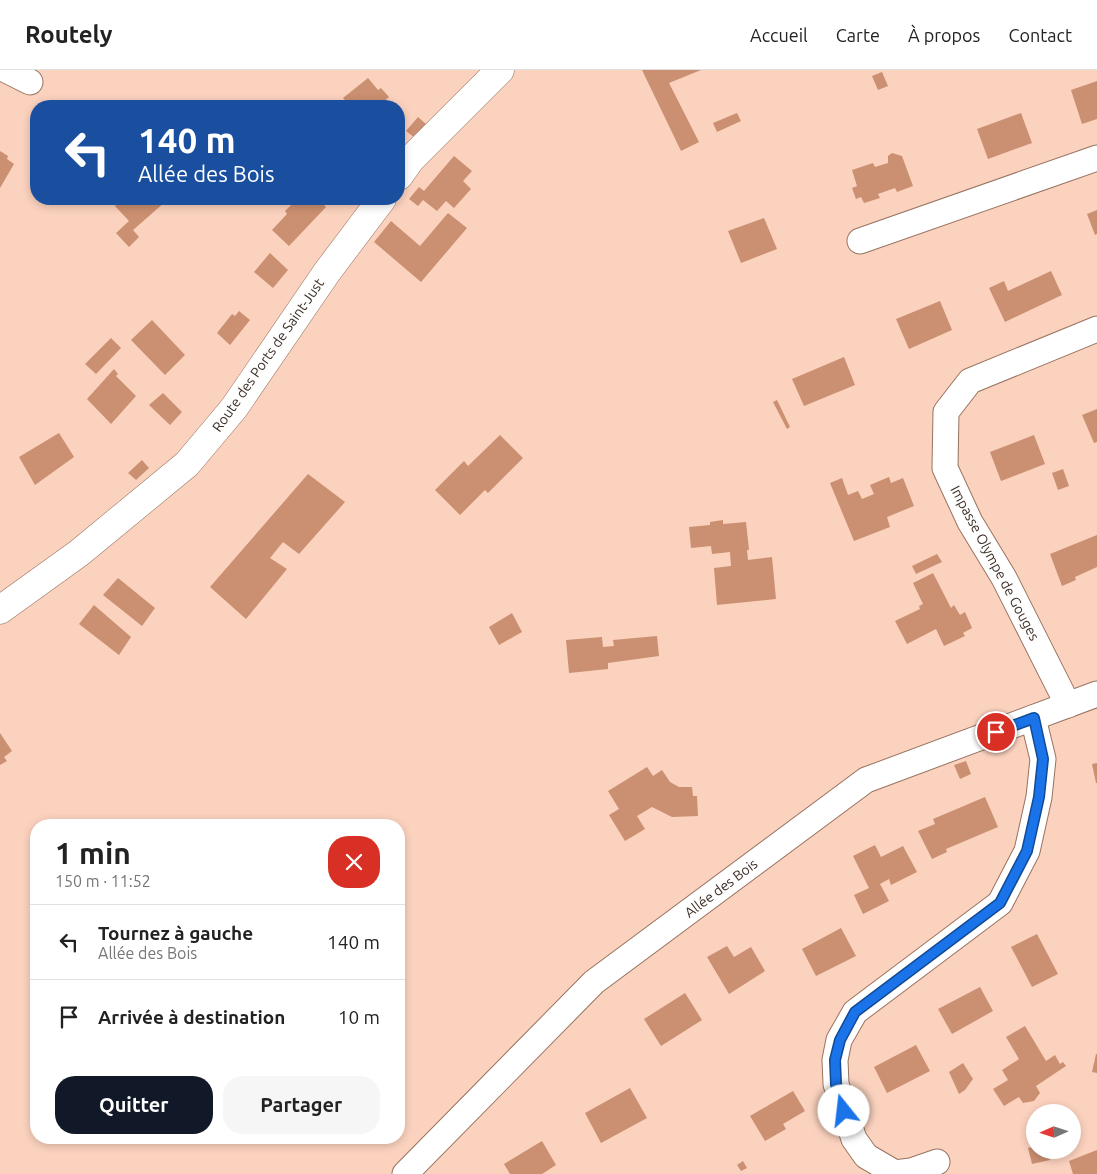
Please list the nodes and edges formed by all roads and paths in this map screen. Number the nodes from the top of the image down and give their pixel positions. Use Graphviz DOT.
graph roads {
  1 [pos="6,70"];
  2 [pos="500,70"];
  3 [pos="30,82"];
  4 [pos="1097,158"];
  5 [pos="405,168"];
  6 [pos="378,205"];
  7 [pos="860,241"];
  8 [pos="1097,329"];
  9 [pos="0,610"];
  10 [pos="1097,694"];
  11 [pos="1068,705"];
  12 [pos="1034,718"];
  13 [pos="937,1162"];
  14 [pos="405,1174"];
  1 -- 3 [label="street"];
  2 -- 5 [label="main road"];
  4 -- 7 [label="street"];
  6 -- 9 [label="main road, Route des Ports de Saint-Just"];
  8 -- 11 [label="street, Impasse Olympe de Gouges"];
  10 -- 11 [label="street, Allée des Bois"];
  11 -- 12 [label="street, Allée des Bois"];
  12 -- 13 [label="street"];
  12 -- 14 [label="street, Allée des Bois"];
}
